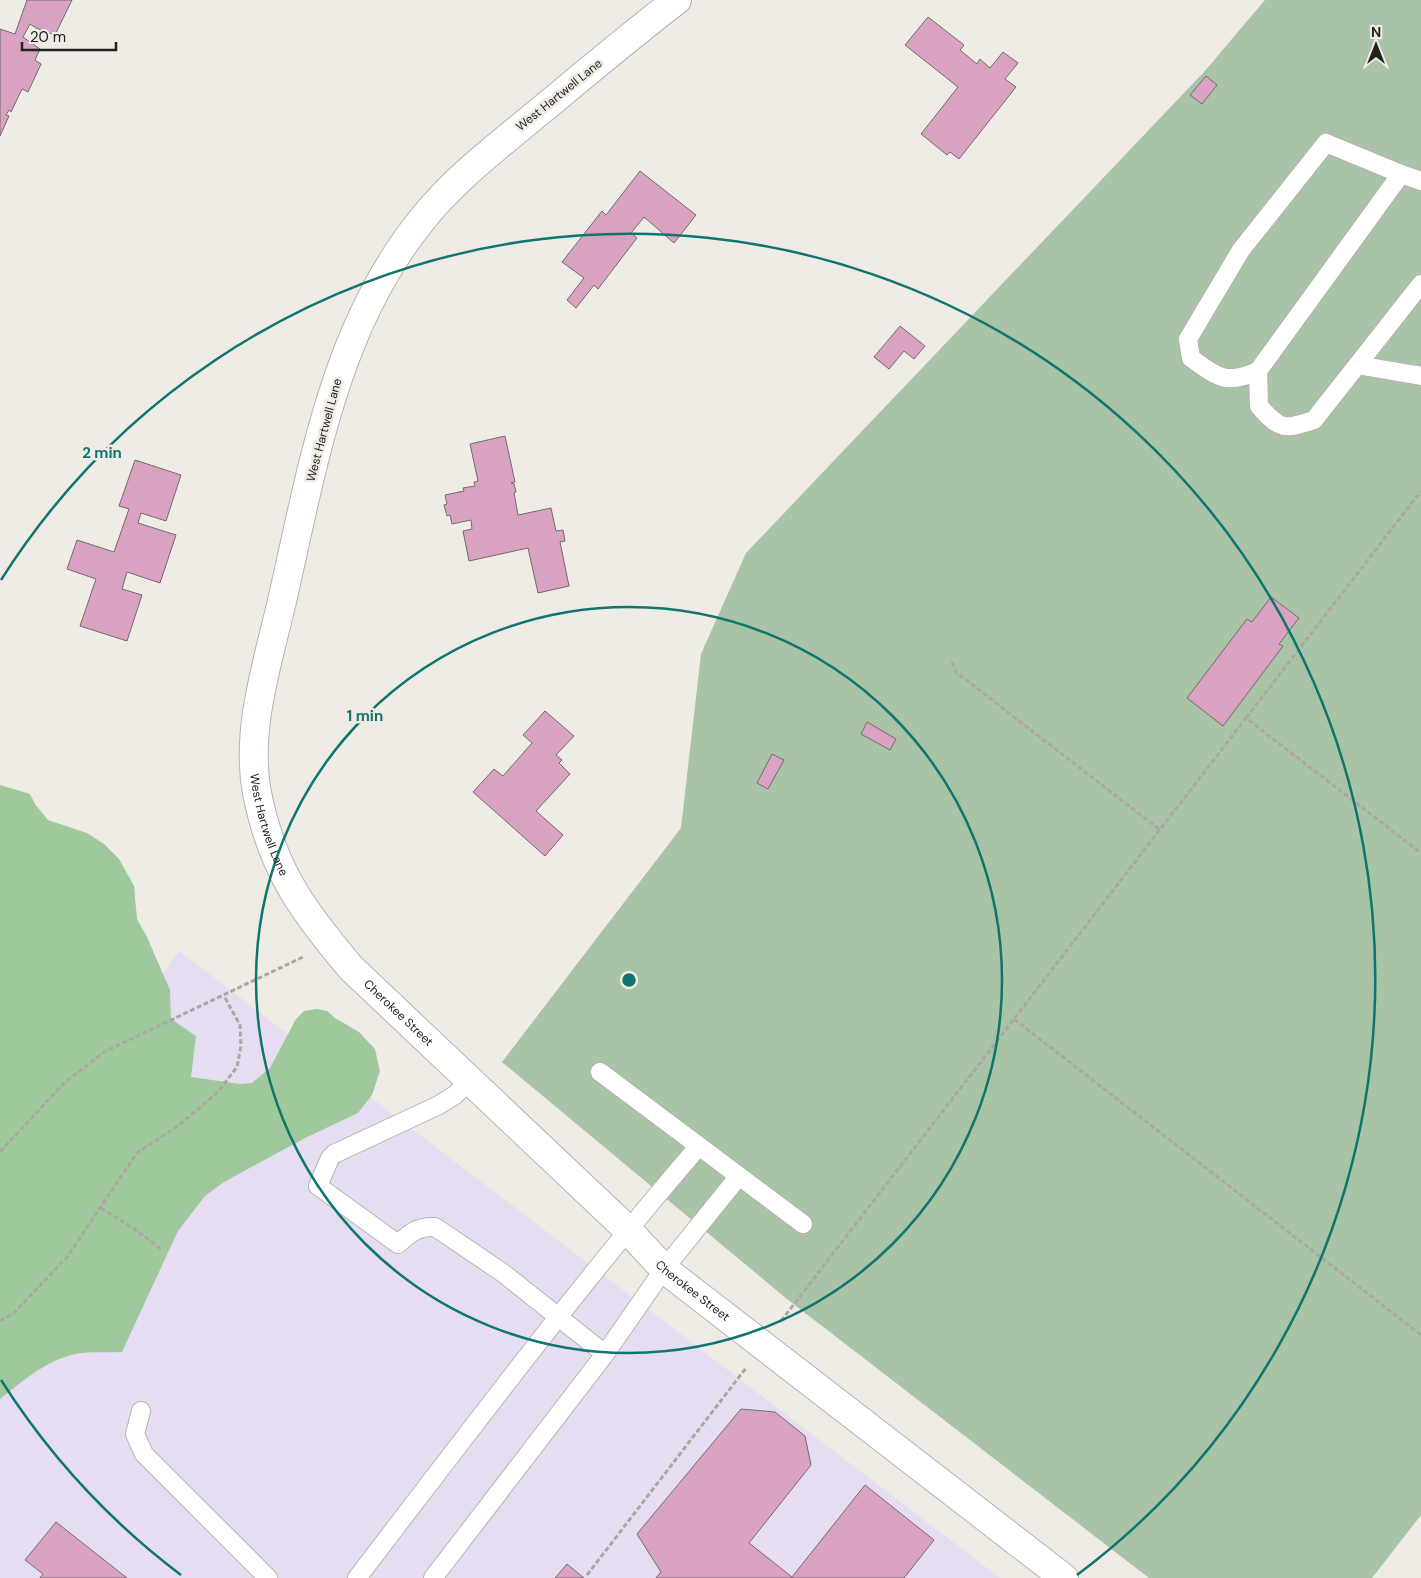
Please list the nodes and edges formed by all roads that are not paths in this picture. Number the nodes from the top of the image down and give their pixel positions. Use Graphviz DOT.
graph roads {
  1 [pos="677,0"];
  2 [pos="1401,174"];
  3 [pos="1421,181"];
  4 [pos="1421,284"];
  5 [pos="1357,365"];
  6 [pos="1258,371"];
  7 [pos="1421,376"];
  8 [pos="351,968"];
  9 [pos="600,1072"];
  10 [pos="471,1079"];
  11 [pos="699,1146"];
  12 [pos="739,1176"];
  13 [pos="803,1224"];
  14 [pos="627,1229"];
  15 [pos="664,1269"];
  16 [pos="557,1316"];
  17 [pos="605,1354"];
  18 [pos="141,1411"];
  19 [pos="268,1578"];
  20 [pos="357,1578"];
  21 [pos="433,1578"];
  22 [pos="1064,1578"];
  1 -- 8 [label="street, West Hartwell Lane"];
  2 -- 3 [label="lane"];
  2 -- 6 [label="lane"];
  2 -- 6 [label="lane"];
  4 -- 5 [label="lane"];
  5 -- 6 [label="lane"];
  5 -- 7 [label="lane"];
  8 -- 10 [label="street, Cherokee Street"];
  9 -- 11 [label="lane"];
  10 -- 14 [label="street, Cherokee Street"];
  10 -- 16 [label="lane"];
  11 -- 12 [label="lane"];
  11 -- 14 [label="lane"];
  12 -- 13 [label="lane"];
  12 -- 15 [label="lane"];
  14 -- 15 [label="street, Cherokee Street"];
  14 -- 16 [label="lane"];
  15 -- 17 [label="lane"];
  15 -- 22 [label="street, Cherokee Street"];
  16 -- 17 [label="lane"];
  16 -- 20 [label="lane"];
  17 -- 21 [label="lane"];
  18 -- 19 [label="lane"];
}
